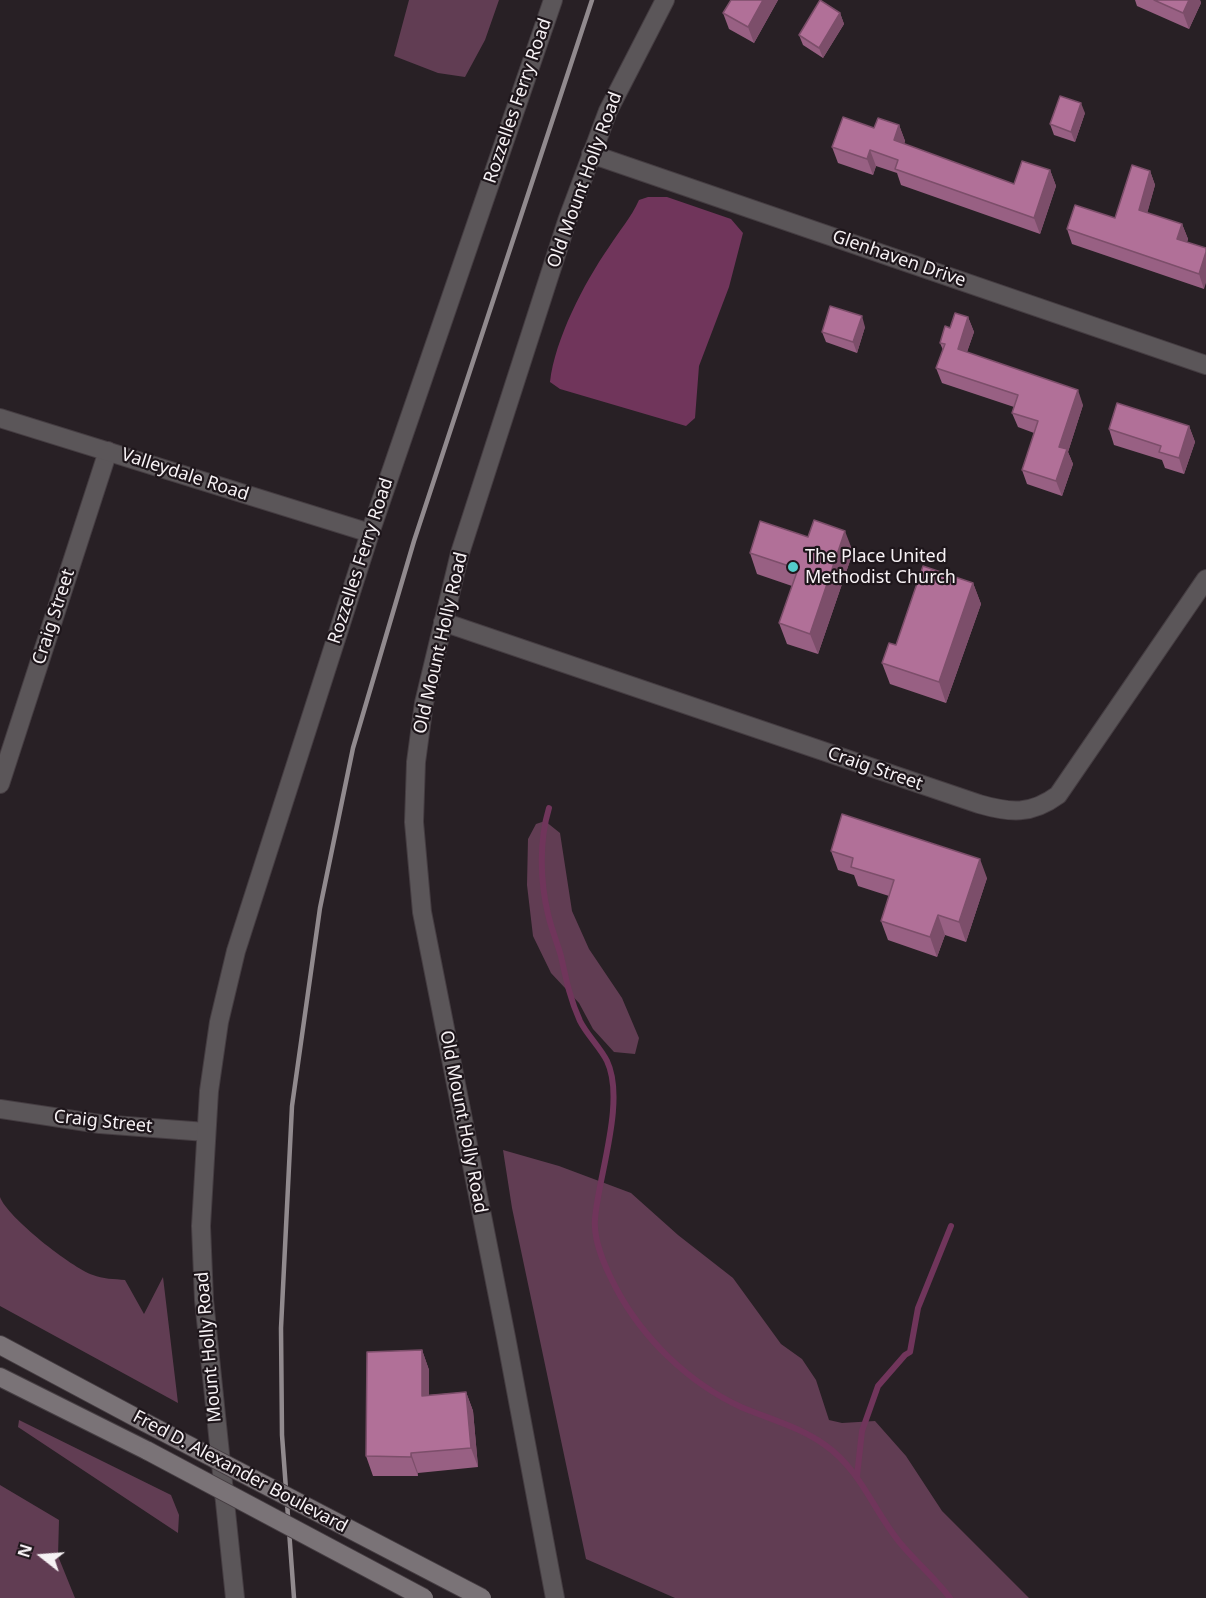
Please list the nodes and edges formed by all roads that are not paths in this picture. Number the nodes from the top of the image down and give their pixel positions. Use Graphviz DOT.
graph roads {
  1 [pos="553,0"];
  2 [pos="665,0"];
  3 [pos="591,154"];
  4 [pos="1206,365"];
  5 [pos="0,418"];
  6 [pos="108,451"];
  7 [pos="370,534"];
  8 [pos="1206,579"];
  9 [pos="442,622"];
  10 [pos="0,784"];
  11 [pos="0,1109"];
  12 [pos="206,1132"];
  13 [pos="0,1345"];
  14 [pos="0,1377"];
  15 [pos="234,1598"];
  16 [pos="424,1598"];
  17 [pos="482,1598"];
  18 [pos="555,1598"];
  1 -- 7 [label="street, Rozzelles Ferry Road"];
  2 -- 3 [label="street, Old Mount Holly Road"];
  3 -- 4 [label="street, Glenhaven Drive"];
  3 -- 9 [label="street, Old Mount Holly Road"];
  5 -- 6 [label="street, Valleydale Road"];
  6 -- 7 [label="street, Valleydale Road"];
  6 -- 10 [label="street, Craig Street"];
  7 -- 12 [label="street, Rozzelles Ferry Road"];
  8 -- 9 [label="street, Craig Street"];
  9 -- 18 [label="street, Old Mount Holly Road"];
  11 -- 12 [label="street, Craig Street"];
  12 -- 15 [label="street, Mount Holly Road"];
  13 -- 17 [label="main road, Fred D. Alexander Boulevard, bridge"];
  14 -- 16 [label="main road, Fred D. Alexander Boulevard, bridge"];
}
